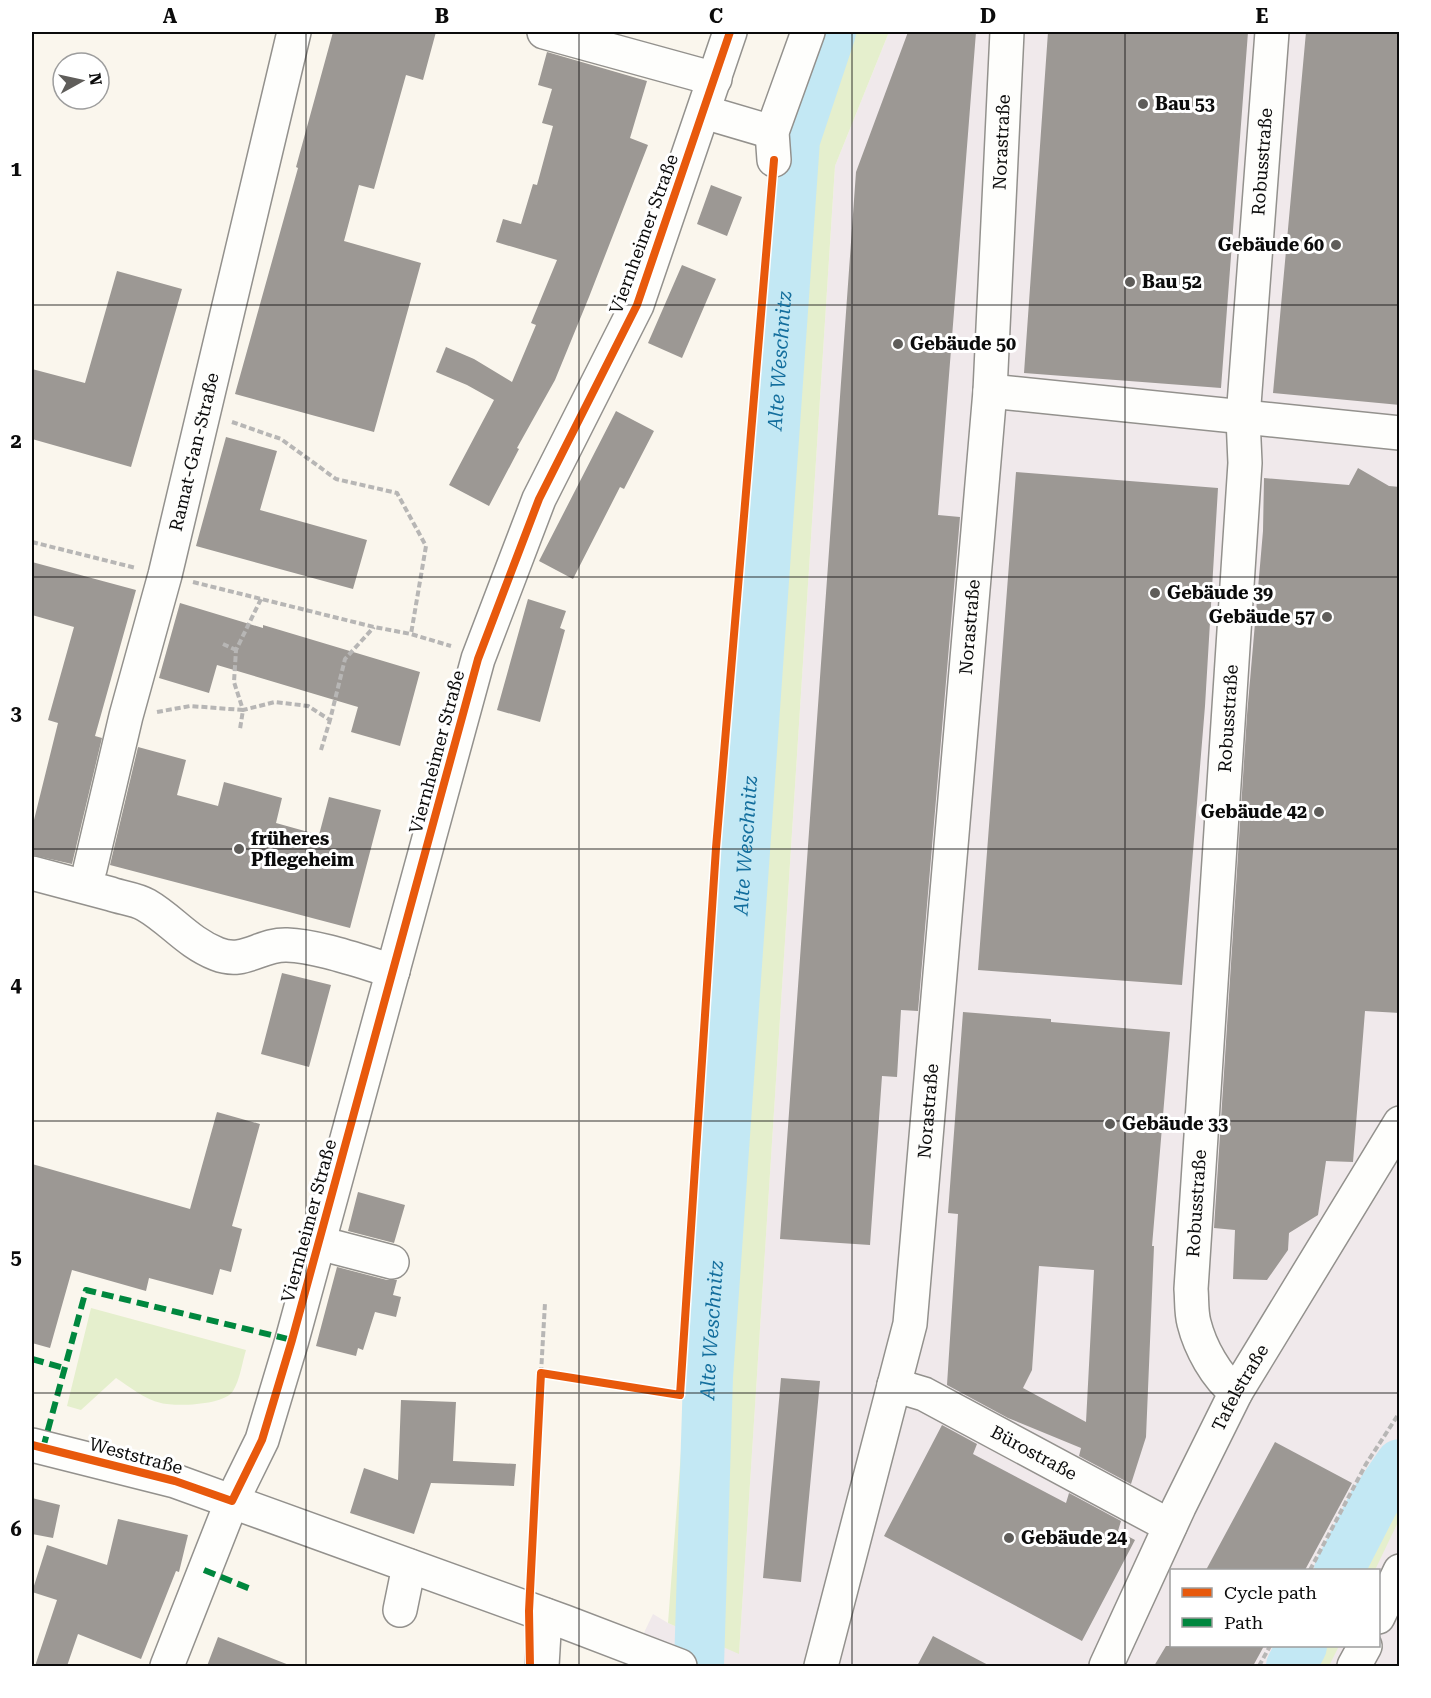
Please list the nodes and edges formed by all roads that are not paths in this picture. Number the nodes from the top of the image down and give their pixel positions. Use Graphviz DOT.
graph roads {
  1 [pos="294,32"];
  2 [pos="544,32"];
  3 [pos="730,32"];
  4 [pos="808,32"];
  5 [pos="1007,32"];
  6 [pos="1272,32"];
  7 [pos="714,79"];
  8 [pos="704,112"];
  9 [pos="990,392"];
  10 [pos="1243,418"];
  11 [pos="1400,433"];
  12 [pos="90,869"];
  13 [pos="32,873"];
  14 [pos="393,971"];
  15 [pos="1400,1123"];
  16 [pos="319,1243"];
  17 [pos="392,1262"];
  18 [pos="894,1385"];
  19 [pos="1236,1392"];
  20 [pos="32,1445"];
  21 [pos="232,1501"];
  22 [pos="1170,1526"];
  23 [pos="409,1566"];
  24 [pos="1400,1572"];
  25 [pos="400,1610"];
  26 [pos="1387,1613"];
  27 [pos="545,1615"];
  28 [pos="1364,1647"];
  29 [pos="675,1664"];
  30 [pos="167,1666"];
  31 [pos="542,1666"];
  32 [pos="820,1666"];
  33 [pos="1106,1666"];
  34 [pos="1354,1666"];
  1 -- 12 [label="street, Ramat-Gan-Straße"];
  2 -- 7 [label="street"];
  3 -- 7 [label="street, Viernheimer Straße"];
  4 -- 8 [label="street"];
  5 -- 9 [label="street, Norastraße"];
  6 -- 10 [label="street, Robusstraße"];
  7 -- 8 [label="street, Viernheimer Straße"];
  8 -- 14 [label="street, Viernheimer Straße"];
  9 -- 10 [label="street"];
  9 -- 18 [label="street, Norastraße"];
  10 -- 11 [label="street"];
  10 -- 19 [label="street, Robusstraße"];
  13 -- 14 [label="street"];
  14 -- 16 [label="street, Viernheimer Straße"];
  15 -- 19 [label="street, Tafelstraße"];
  16 -- 17 [label="street"];
  16 -- 21 [label="street, Viernheimer Straße"];
  18 -- 22 [label="street, Bürostraße"];
  18 -- 32 [label="street, Norastraße"];
  19 -- 22 [label="street, Tafelstraße"];
  20 -- 21 [label="street, Weststraße"];
  21 -- 23 [label="street, Weststraße"];
  21 -- 30 [label="street, Viernheimer Straße"];
  22 -- 33 [label="street, Tafelstraße"];
  23 -- 25 [label="street"];
  23 -- 27 [label="street, Weststraße"];
  24 -- 26 [label="street"];
  27 -- 29 [label="street, Weststraße"];
  27 -- 31 [label="street"];
  28 -- 34 [label="street"];
}
